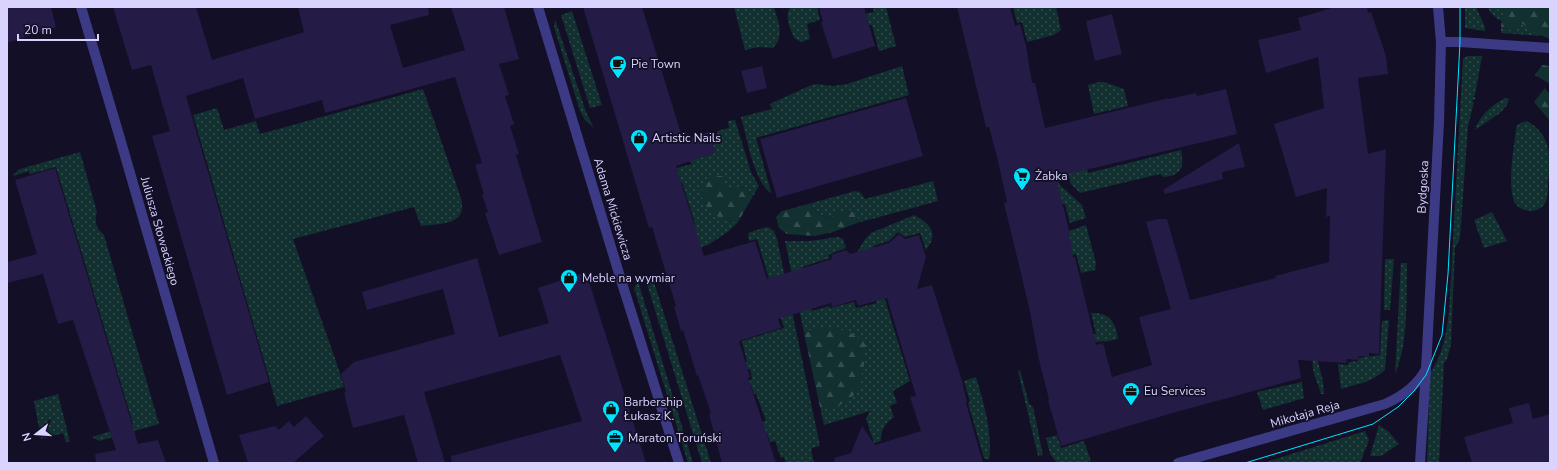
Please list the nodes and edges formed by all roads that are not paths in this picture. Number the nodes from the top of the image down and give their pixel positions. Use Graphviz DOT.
graph roads {
  1 [pos="80,7"];
  2 [pos="538,7"];
  3 [pos="1438,7"];
  4 [pos="1442,42"];
  5 [pos="1550,48"];
  6 [pos="1426,369"];
  7 [pos="214,463"];
  8 [pos="679,463"];
  9 [pos="1178,463"];
  10 [pos="1420,463"];
  1 -- 7 [label="street, Juliusza Słowackiego"];
  2 -- 8 [label="street, Adama Mickiewicza"];
  3 -- 4 [label="street, Bydgoska"];
  4 -- 5 [label="street"];
  4 -- 6 [label="street, Bydgoska"];
  6 -- 9 [label="street, Mikołaja Reja"];
  6 -- 10 [label="street, Bydgoska"];
}
